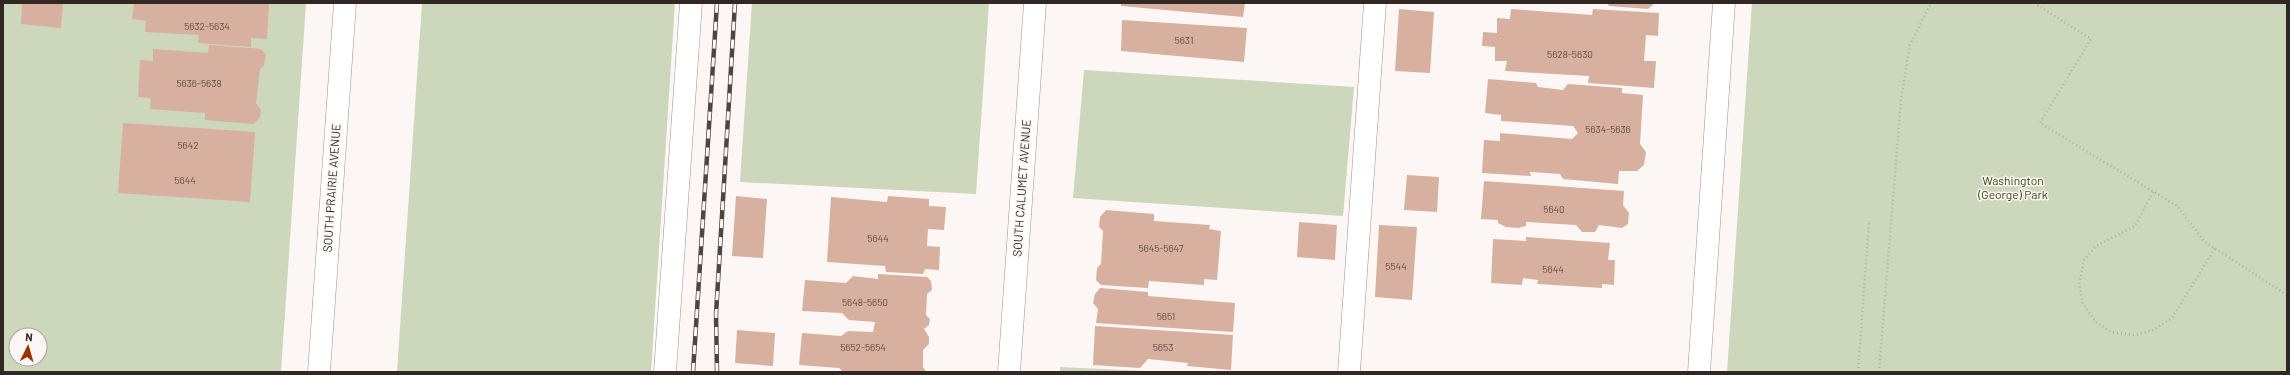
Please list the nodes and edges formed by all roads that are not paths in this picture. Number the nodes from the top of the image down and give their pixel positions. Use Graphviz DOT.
graph roads {
  1 [pos="345,3"];
  2 [pos="691,3"];
  3 [pos="1035,3"];
  4 [pos="1375,3"];
  5 [pos="1724,3"];
  6 [pos="319,372"];
  7 [pos="665,372"];
  8 [pos="1009,372"];
  9 [pos="1349,372"];
  10 [pos="1699,372"];
  1 -- 6 [label="street, SOUTH PRAIRIE AVENUE"];
  2 -- 7 [label="street"];
  3 -- 8 [label="street, SOUTH CALUMET AVENUE"];
  4 -- 9 [label="street"];
  5 -- 10 [label="street"];
}
